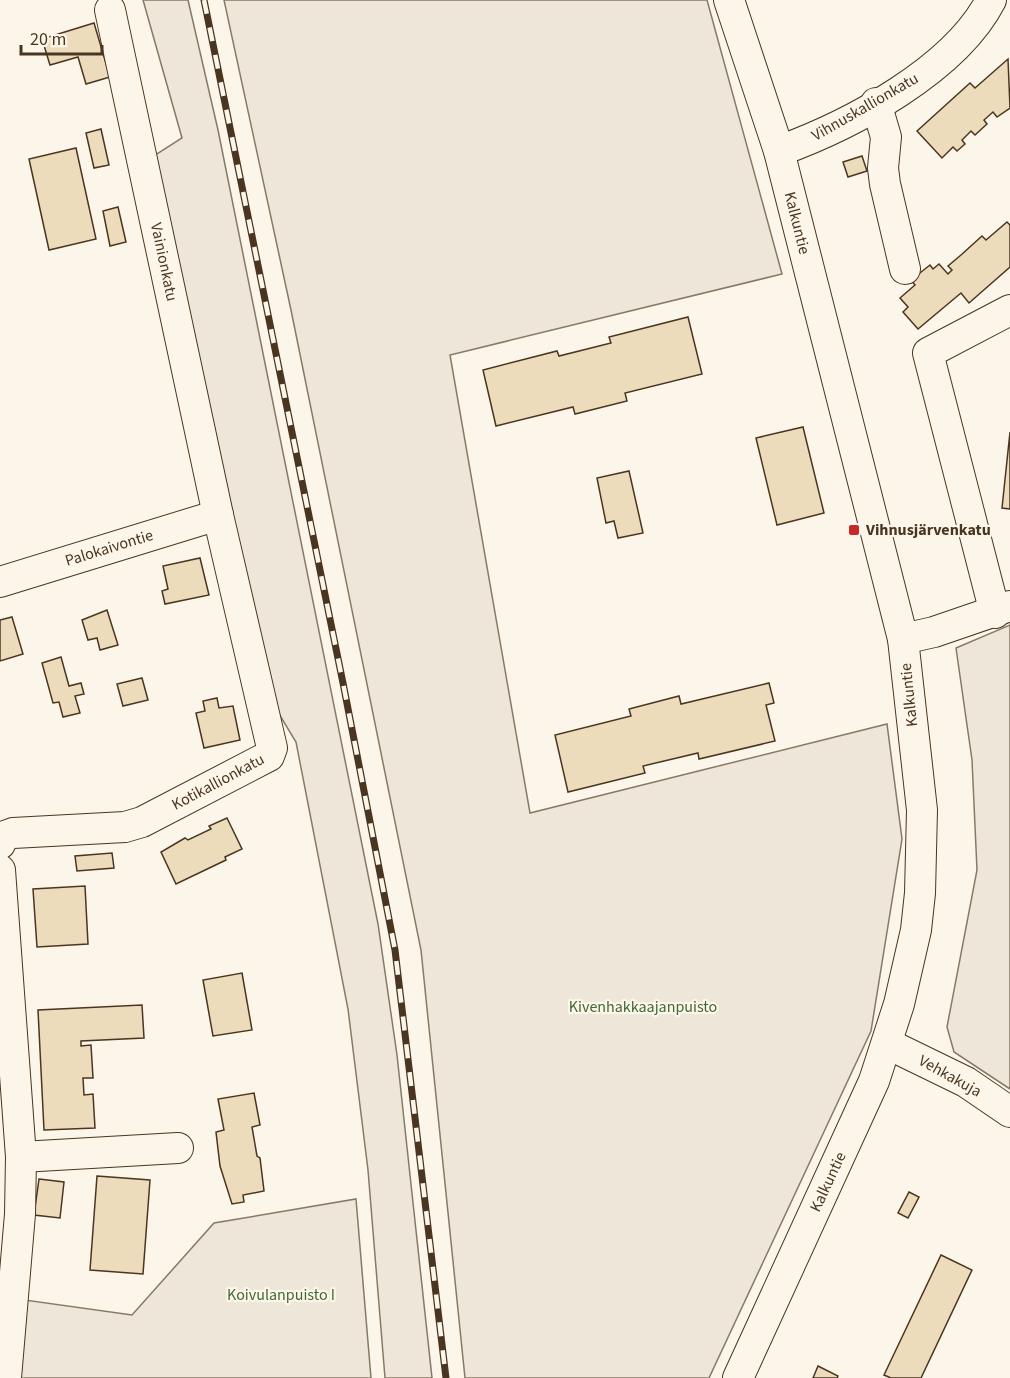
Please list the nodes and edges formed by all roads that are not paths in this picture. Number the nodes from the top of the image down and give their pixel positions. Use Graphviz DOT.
graph roads {
  1 [pos="729,0"];
  2 [pos="991,0"];
  3 [pos="110,10"];
  4 [pos="876,103"];
  5 [pos="779,151"];
  6 [pos="905,269"];
  7 [pos="1010,310"];
  8 [pos="218,514"];
  9 [pos="0,582"];
  10 [pos="1003,609"];
  11 [pos="903,639"];
  12 [pos="0,844"];
  13 [pos="0,870"];
  14 [pos="888,1044"];
  15 [pos="1010,1112"];
  16 [pos="178,1148"];
  17 [pos="21,1157"];
  18 [pos="6,1378"];
  19 [pos="738,1378"];
  1 -- 5 [label="street, Kalkuntie"];
  2 -- 4 [label="street, Vihnuskallionkatu"];
  3 -- 8 [label="street, Vainionkatu"];
  4 -- 5 [label="street, Vihnuskallionkatu"];
  4 -- 6 [label="street"];
  5 -- 11 [label="street, Kalkuntie"];
  7 -- 10 [label="street"];
  8 -- 9 [label="street, Palokaivontie"];
  8 -- 12 [label="street, Kotikallionkatu"];
  10 -- 11 [label="street"];
  11 -- 14 [label="street, Kalkuntie"];
  13 -- 17 [label="street"];
  14 -- 15 [label="street, Vehkakuja"];
  14 -- 19 [label="street, Kalkuntie"];
  16 -- 17 [label="street"];
  17 -- 18 [label="street"];
}
